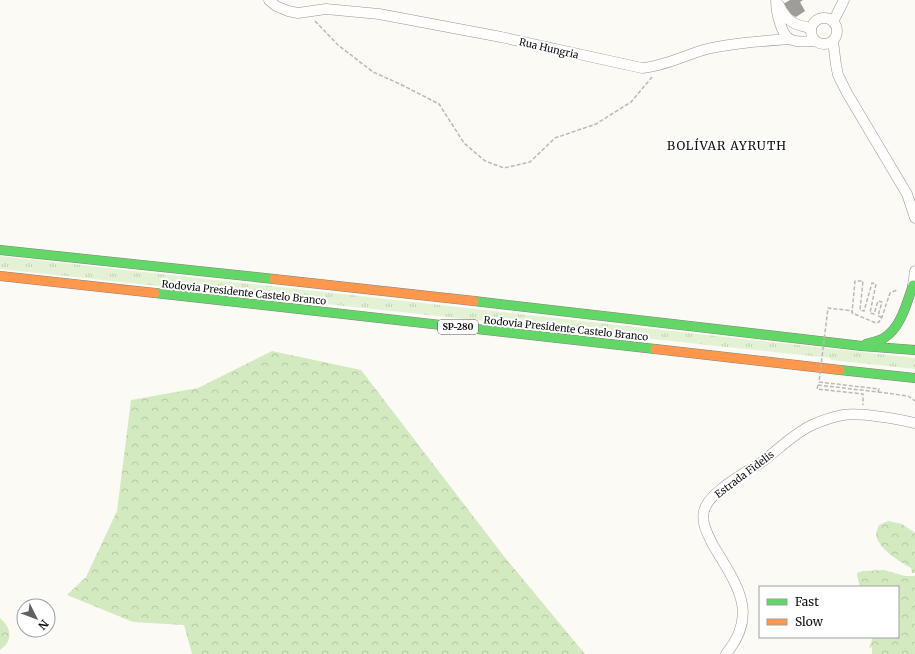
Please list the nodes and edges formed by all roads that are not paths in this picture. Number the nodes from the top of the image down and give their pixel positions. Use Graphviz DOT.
graph roads {
  1 [pos="270,0"];
  2 [pos="776,0"];
  3 [pos="844,0"];
  4 [pos="833,22"];
  5 [pos="811,28"];
  6 [pos="790,39"];
  7 [pos="833,41"];
  8 [pos="818,43"];
  9 [pos="836,65"];
  10 [pos="915,218"];
  11 [pos="0,250"];
  12 [pos="915,271"];
  13 [pos="0,276"];
  14 [pos="913,285"];
  15 [pos="915,313"];
  16 [pos="862,346"];
  17 [pos="915,350"];
  18 [pos="894,376"];
  19 [pos="915,378"];
  20 [pos="915,388"];
  21 [pos="915,423"];
  22 [pos="726,654"];
  1 -- 6 [label="street, Rua Hungria"];
  2 -- 5 [label="street"];
  2 -- 6 [label="street"];
  3 -- 4 [label="street"];
  4 -- 5 [label="street"];
  4 -- 7 [label="street"];
  5 -- 8 [label="street"];
  6 -- 8 [label="street, Rua Hungria"];
  7 -- 8 [label="street"];
  7 -- 9 [label="street"];
  8 -- 9 [label="street"];
  9 -- 10 [label="street"];
  11 -- 16 [label="highway, Rodovia Presidente Castelo Branco"];
  12 -- 14 [label="street"];
  13 -- 18 [label="highway, Rodovia Presidente Castelo Branco / SP-280"];
  14 -- 15 [label="highway"];
  14 -- 16 [label="highway"];
  16 -- 17 [label="highway, Rodovia Presidente Castelo Branco"];
  18 -- 19 [label="highway, Rodovia Presidente Castelo Branco / SP-280"];
  18 -- 20 [label="highway"];
  21 -- 22 [label="street, Estrada Fidelis"];
}
